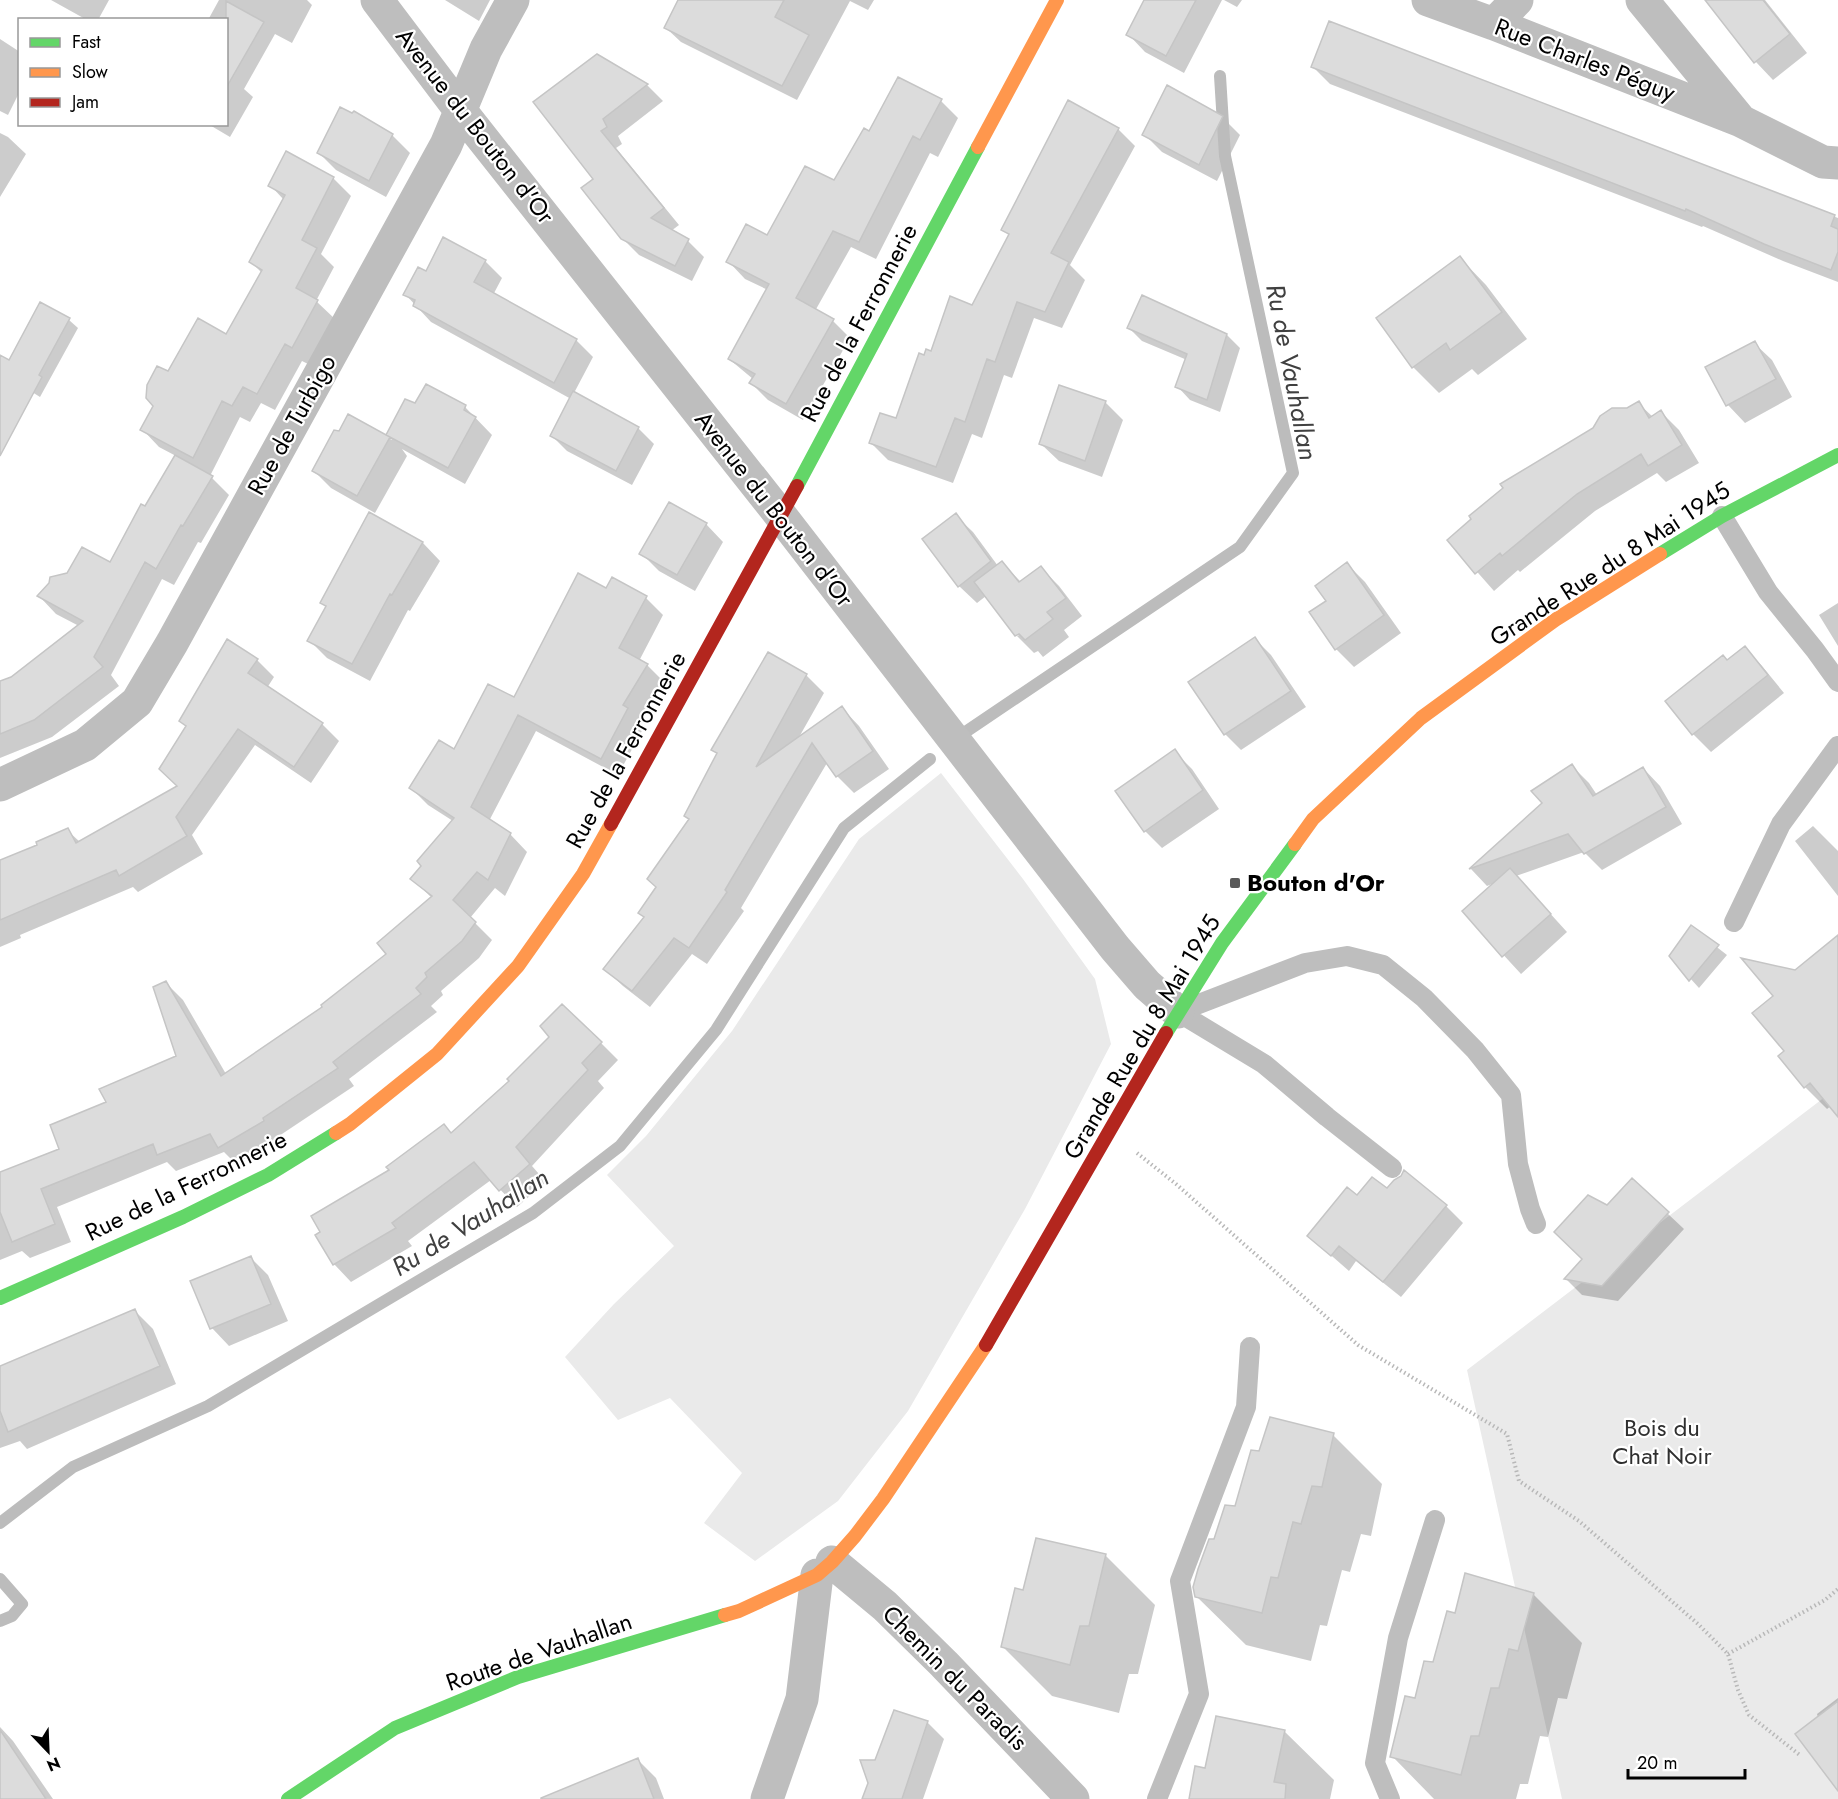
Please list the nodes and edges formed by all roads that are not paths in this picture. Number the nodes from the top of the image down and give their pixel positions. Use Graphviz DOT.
graph roads {
  1 [pos="377,0"];
  2 [pos="513,0"];
  3 [pos="1057,0"];
  4 [pos="1428,0"];
  5 [pos="1517,0"];
  6 [pos="1642,0"];
  7 [pos="1494,24"];
  8 [pos="460,110"];
  9 [pos="1741,121"];
  10 [pos="1838,163"];
  11 [pos="1838,454"];
  12 [pos="781,516"];
  13 [pos="1722,516"];
  14 [pos="1838,682"];
  15 [pos="1838,746"];
  16 [pos="0,785"];
  17 [pos="1734,922"];
  18 [pos="1178,1012"];
  19 [pos="1392,1168"];
  20 [pos="1536,1224"];
  21 [pos="0,1298"];
  22 [pos="1250,1347"];
  23 [pos="1435,1520"];
  24 [pos="824,1568"];
  25 [pos="288,1799"];
  26 [pos="766,1799"];
  27 [pos="1073,1799"];
  28 [pos="1157,1799"];
  29 [pos="1390,1799"];
  1 -- 8 [label="street, Avenue du Bouton d'Or"];
  2 -- 8 [label="street, Rue de Turbigo"];
  3 -- 12 [label="main road, Rue de la Ferronnerie"];
  4 -- 7 [label="street, Rue Charles Péguy"];
  5 -- 7 [label="street"];
  6 -- 9 [label="street, Rue Charles Péguy"];
  7 -- 9 [label="street, Rue Charles Péguy"];
  8 -- 12 [label="street, Avenue du Bouton d'Or"];
  8 -- 16 [label="street, Rue de Turbigo"];
  9 -- 10 [label="street, Rue Charles Péguy"];
  11 -- 13 [label="main road, Grande Rue du 8 Mai 1945"];
  12 -- 18 [label="street, Avenue du Bouton d'Or"];
  12 -- 21 [label="main road, Rue de la Ferronnerie"];
  13 -- 14 [label="lane"];
  13 -- 18 [label="main road, Grande Rue du 8 Mai 1945"];
  15 -- 17 [label="lane"];
  18 -- 19 [label="lane"];
  18 -- 20 [label="lane"];
  18 -- 24 [label="main road, Grande Rue du 8 Mai 1945"];
  22 -- 28 [label="lane"];
  23 -- 29 [label="lane"];
  24 -- 25 [label="main road, Route de Vauhallan"];
  24 -- 26 [label="street"];
  24 -- 27 [label="street, Chemin du Paradis"];
}
